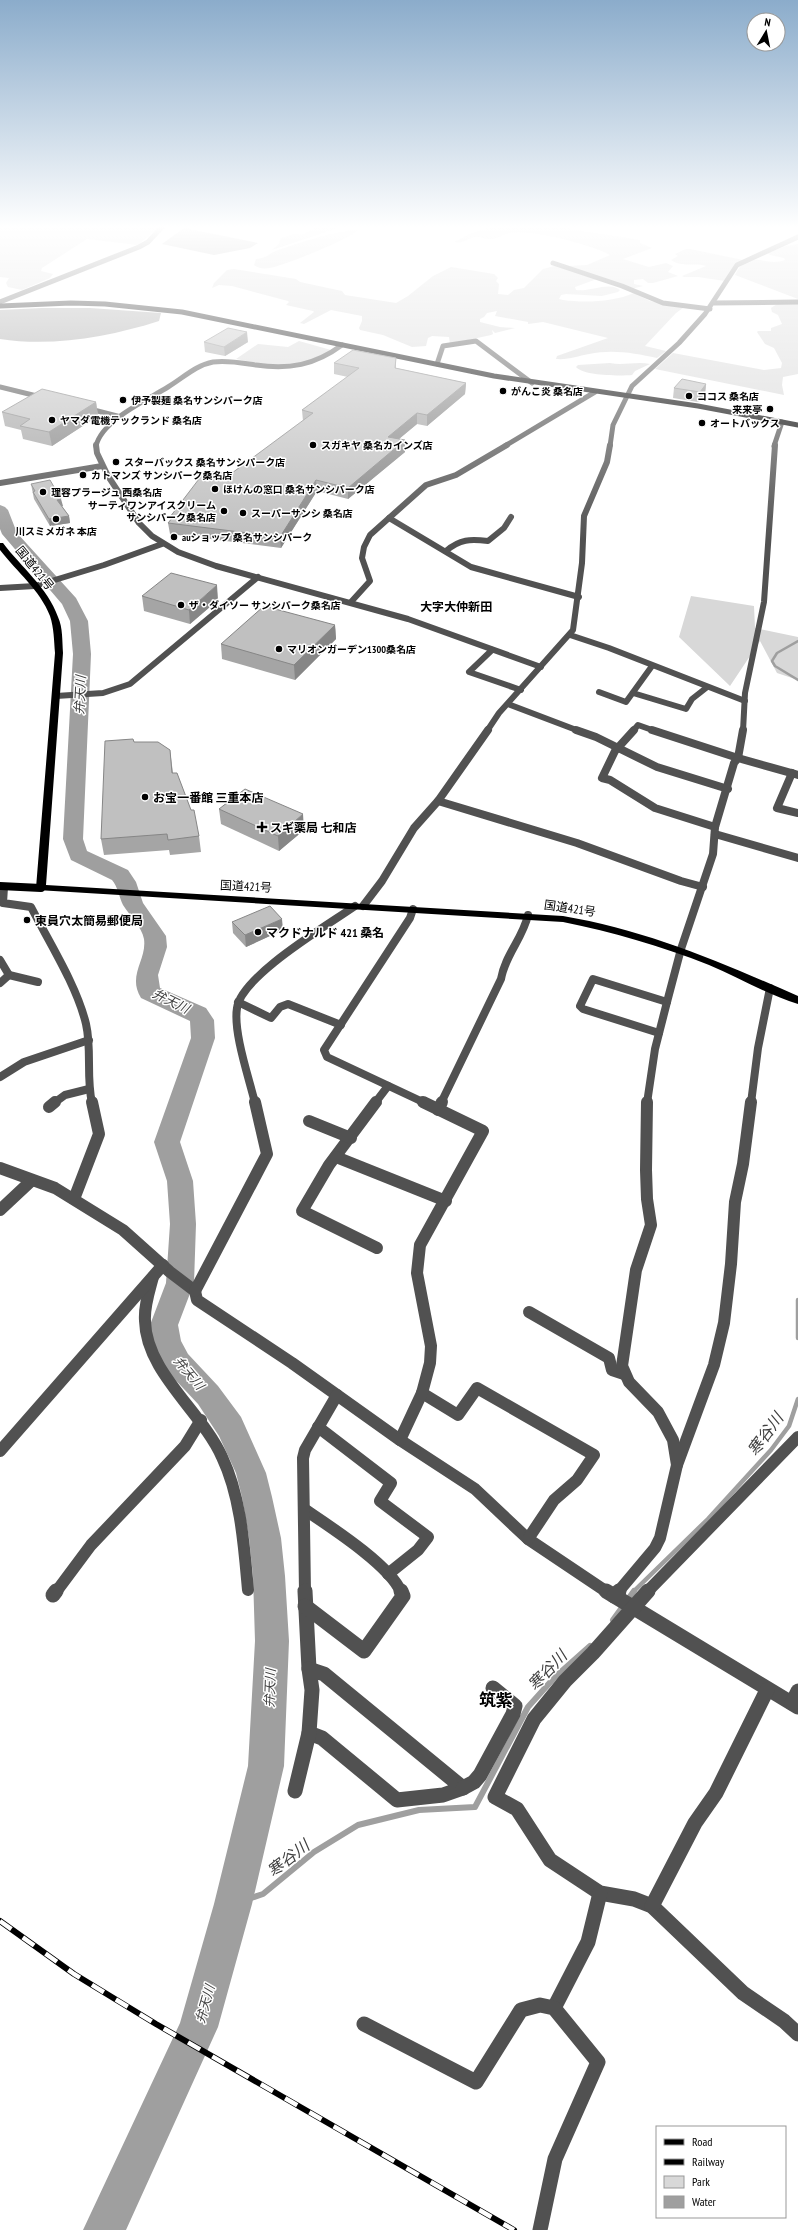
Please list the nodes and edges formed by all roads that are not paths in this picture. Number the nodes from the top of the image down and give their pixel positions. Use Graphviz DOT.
graph roads {
  1 [pos="276,331"];
  2 [pos="690,331"];
  3 [pos="342,345"];
  4 [pos="437,364"];
  5 [pos="532,383"];
  6 [pos="0,387"];
  7 [pos="595,392"];
  8 [pos="625,397"];
  9 [pos="53,400"];
  10 [pos="76,406"];
  11 [pos="121,417"];
  12 [pos="782,422"];
  13 [pos="798,425"];
  14 [pos="102,466"];
  15 [pos="1,482"];
  16 [pos="511,517"];
  17 [pos="389,518"];
  18 [pos="162,544"];
  19 [pos="0,545"];
  20 [pos="446,551"];
  21 [pos="258,577"];
  22 [pos="38,584"];
  23 [pos="0,588"];
  24 [pos="579,597"];
  25 [pos="351,602"];
  26 [pos="570,635"];
  27 [pos="492,650"];
  28 [pos="652,666"];
  29 [pos="541,667"];
  30 [pos="706,688"];
  31 [pos="521,690"];
  32 [pos="599,692"];
  33 [pos="633,693"];
  34 [pos="56,696"];
  35 [pos="745,701"];
  36 [pos="508,704"];
  37 [pos="618,748"];
  38 [pos="738,758"];
  39 [pos="795,774"];
  40 [pos="728,789"];
  41 [pos="438,801"];
  42 [pos="798,813"];
  43 [pos="715,831"];
  44 [pos="798,858"];
  45 [pos="2,887"];
  46 [pos="703,887"];
  47 [pos="41,888"];
  48 [pos="2,905"];
  49 [pos="359,906"];
  50 [pos="413,909"];
  51 [pos="528,915"];
  52 [pos="680,949"];
  53 [pos="0,960"];
  54 [pos="9,975"];
  55 [pos="38,982"];
  56 [pos="0,983"];
  57 [pos="770,988"];
  58 [pos="798,1000"];
  59 [pos="238,1002"];
  60 [pos="667,1002"];
  61 [pos="341,1025"];
  62 [pos="659,1033"];
  63 [pos="89,1040"];
  64 [pos="0,1077"];
  65 [pos="388,1086"];
  66 [pos="89,1089"];
  67 [pos="49,1107"];
  68 [pos="438,1110"];
  69 [pos="309,1120"];
  70 [pos="351,1138"];
  71 [pos="336,1157"];
  72 [pos="0,1168"];
  73 [pos="31,1181"];
  74 [pos="74,1199"];
  75 [pos="446,1201"];
  76 [pos="0,1210"];
  77 [pos="377,1248"];
  78 [pos="166,1268"];
  79 [pos="153,1277"];
  80 [pos="192,1289"];
  81 [pos="529,1312"];
  82 [pos="624,1374"];
  83 [pos="422,1393"];
  84 [pos="337,1395"];
  85 [pos="201,1420"];
  86 [pos="318,1427"];
  87 [pos="798,1437"];
  88 [pos="400,1440"];
  89 [pos="0,1451"];
  90 [pos="677,1465"];
  91 [pos="304,1509"];
  92 [pos="528,1539"];
  93 [pos="388,1574"];
  94 [pos="248,1590"];
  95 [pos="53,1595"];
  96 [pos="616,1597"];
  97 [pos="305,1606"];
  98 [pos="632,1608"];
  99 [pos="309,1669"];
  100 [pos="493,1688"];
  101 [pos="768,1690"];
  102 [pos="796,1700"];
  103 [pos="309,1733"];
  104 [pos="462,1788"];
  105 [pos="295,1791"];
  106 [pos="600,1892"];
  107 [pos="652,1906"];
  108 [pos="554,2008"];
  109 [pos="364,2024"];
  110 [pos="798,2034"];
  111 [pos="540,2230"];
  1 -- 3 [label="main road"];
  2 -- 8 [label="street"];
  3 -- 4 [label="main road"];
  3 -- 11 [label="street"];
  4 -- 5 [label="main road"];
  4 -- 5 [label="street"];
  5 -- 7 [label="main road"];
  6 -- 9 [label="street"];
  7 -- 8 [label="main road"];
  7 -- 17 [label="street"];
  8 -- 12 [label="main road"];
  8 -- 24 [label="street"];
  10 -- 11 [label="street"];
  11 -- 14 [label="street"];
  12 -- 13 [label="main road"];
  12 -- 35 [label="street"];
  14 -- 15 [label="street"];
  14 -- 18 [label="street"];
  16 -- 20 [label="street"];
  17 -- 20 [label="street"];
  17 -- 25 [label="street"];
  18 -- 21 [label="street"];
  18 -- 22 [label="street"];
  19 -- 22 [label="highway, 国道421号"];
  20 -- 24 [label="street"];
  21 -- 25 [label="street"];
  21 -- 34 [label="street"];
  22 -- 23 [label="street"];
  22 -- 34 [label="highway, 国道421号"];
  24 -- 26 [label="street"];
  25 -- 27 [label="street"];
  26 -- 28 [label="street"];
  26 -- 29 [label="street"];
  27 -- 29 [label="street"];
  27 -- 31 [label="street"];
  28 -- 30 [label="street"];
  28 -- 33 [label="street"];
  29 -- 31 [label="street"];
  30 -- 33 [label="street"];
  30 -- 35 [label="street"];
  31 -- 36 [label="street"];
  32 -- 33 [label="street"];
  34 -- 47 [label="highway, 国道421号"];
  35 -- 38 [label="street"];
  36 -- 37 [label="street"];
  36 -- 41 [label="street"];
  37 -- 38 [label="street"];
  37 -- 40 [label="street"];
  37 -- 43 [label="street"];
  38 -- 39 [label="street"];
  38 -- 40 [label="street"];
  39 -- 42 [label="street"];
  40 -- 43 [label="street"];
  41 -- 46 [label="street"];
  41 -- 49 [label="street"];
  43 -- 44 [label="street"];
  43 -- 46 [label="street"];
  45 -- 47 [label="main road"];
  45 -- 48 [label="street"];
  46 -- 52 [label="street"];
  47 -- 49 [label="highway, 国道421号"];
  48 -- 63 [label="street"];
  49 -- 50 [label="highway, 国道421号"];
  49 -- 59 [label="street"];
  50 -- 51 [label="highway, 国道421号"];
  50 -- 61 [label="street"];
  51 -- 52 [label="highway, 国道421号"];
  51 -- 68 [label="street"];
  52 -- 57 [label="highway, 国道421号"];
  52 -- 60 [label="street"];
  53 -- 54 [label="street"];
  54 -- 55 [label="street"];
  54 -- 56 [label="street"];
  57 -- 58 [label="highway, 国道421号"];
  57 -- 90 [label="street"];
  59 -- 61 [label="street"];
  59 -- 80 [label="street"];
  60 -- 62 [label="street"];
  60 -- 62 [label="street"];
  61 -- 65 [label="street"];
  62 -- 82 [label="street"];
  63 -- 64 [label="street"];
  63 -- 66 [label="street"];
  65 -- 68 [label="street"];
  65 -- 70 [label="street"];
  66 -- 67 [label="street"];
  66 -- 74 [label="street"];
  68 -- 75 [label="street"];
  69 -- 70 [label="street"];
  70 -- 71 [label="street"];
  71 -- 75 [label="street"];
  71 -- 77 [label="street"];
  72 -- 73 [label="street"];
  73 -- 74 [label="street"];
  73 -- 76 [label="street"];
  74 -- 78 [label="street"];
  75 -- 83 [label="street"];
  78 -- 79 [label="street"];
  78 -- 80 [label="street"];
  79 -- 85 [label="street"];
  79 -- 89 [label="street"];
  80 -- 84 [label="street"];
  81 -- 82 [label="street"];
  82 -- 90 [label="street"];
  83 -- 88 [label="street"];
  83 -- 92 [label="street"];
  84 -- 86 [label="street"];
  84 -- 88 [label="street"];
  85 -- 94 [label="street"];
  85 -- 95 [label="street"];
  86 -- 91 [label="street"];
  86 -- 93 [label="street"];
  87 -- 98 [label="street"];
  88 -- 92 [label="street"];
  90 -- 96 [label="street"];
  91 -- 93 [label="street"];
  91 -- 97 [label="street"];
  92 -- 96 [label="street"];
  93 -- 97 [label="street"];
  96 -- 98 [label="street"];
  97 -- 99 [label="street"];
  98 -- 101 [label="street"];
  98 -- 106 [label="street"];
  99 -- 103 [label="street"];
  99 -- 104 [label="street"];
  100 -- 104 [label="street"];
  101 -- 102 [label="street"];
  101 -- 107 [label="street"];
  103 -- 104 [label="street"];
  103 -- 105 [label="street"];
  106 -- 107 [label="street"];
  106 -- 108 [label="street"];
  107 -- 110 [label="street"];
  108 -- 109 [label="street"];
  108 -- 111 [label="street"];
}
